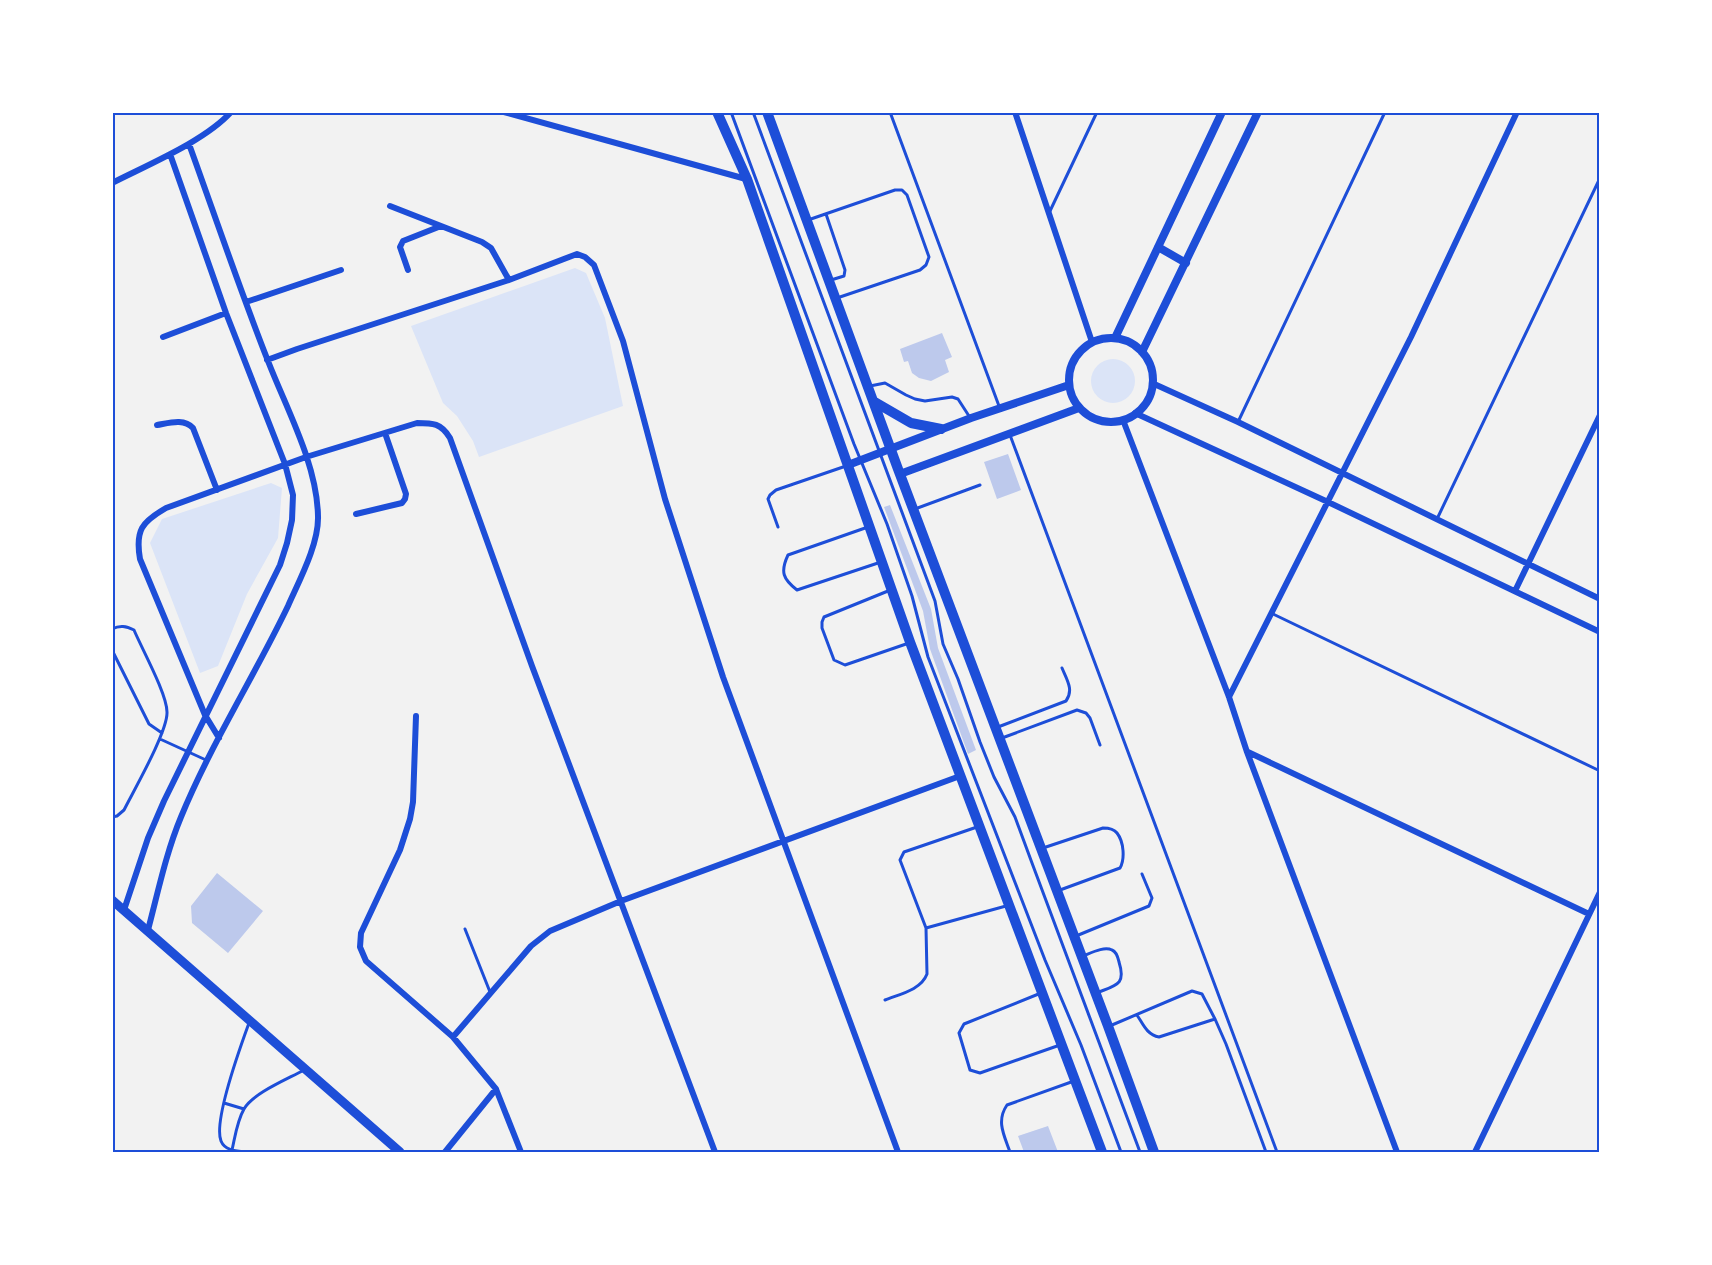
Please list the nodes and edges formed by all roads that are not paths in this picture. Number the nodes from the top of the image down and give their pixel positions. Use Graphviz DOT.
graph roads {
  1 [pos="231,112"];
  2 [pos="504,112"];
  3 [pos="717,112"];
  4 [pos="731,112"];
  5 [pos="753,112"];
  6 [pos="767,112"];
  7 [pos="890,112"];
  8 [pos="1015,112"];
  9 [pos="1097,112"];
  10 [pos="1222,112"];
  11 [pos="1258,112"];
  12 [pos="1385,112"];
  13 [pos="1517,112"];
  14 [pos="189,144"];
  15 [pos="170,154"];
  16 [pos="1599,178"];
  17 [pos="747,179"];
  18 [pos="112,183"];
  19 [pos="390,206"];
  20 [pos="1049,213"];
  21 [pos="826,214"];
  22 [pos="807,220"];
  23 [pos="441,226"];
  24 [pos="1158,247"];
  25 [pos="1186,262"];
  26 [pos="341,270"];
  27 [pos="408,270"];
  28 [pos="509,280"];
  29 [pos="830,281"];
  30 [pos="836,298"];
  31 [pos="246,302"];
  32 [pos="226,313"];
  33 [pos="163,337"];
  34 [pos="1115,338"];
  35 [pos="1092,342"];
  36 [pos="1142,352"];
  37 [pos="267,360"];
  38 [pos="1152,383"];
  39 [pos="1069,385"];
  40 [pos="869,387"];
  41 [pos="873,401"];
  42 [pos="999,408"];
  43 [pos="1079,408"];
  44 [pos="1136,413"];
  45 [pos="1599,415"];
  46 [pos="971,418"];
  47 [pos="1123,420"];
  48 [pos="1238,422"];
  49 [pos="156,425"];
  50 [pos="941,429"];
  51 [pos="385,433"];
  52 [pos="1009,433"];
  53 [pos="891,447"];
  54 [pos="880,452"];
  55 [pos="306,457"];
  56 [pos="860,460"];
  57 [pos="285,464"];
  58 [pos="848,465"];
  59 [pos="1342,473"];
  60 [pos="900,474"];
  61 [pos="980,485"];
  62 [pos="217,490"];
  63 [pos="1328,501"];
  64 [pos="914,510"];
  65 [pos="356,514"];
  66 [pos="1437,519"];
  67 [pos="869,526"];
  68 [pos="778,527"];
  69 [pos="882,562"];
  70 [pos="1528,564"];
  71 [pos="892,589"];
  72 [pos="1515,591"];
  73 [pos="1599,599"];
  74 [pos="1271,613"];
  75 [pos="112,629"];
  76 [pos="1599,632"];
  77 [pos="910,642"];
  78 [pos="112,650"];
  79 [pos="1062,668"];
  80 [pos="1229,697"];
  81 [pos="205,715"];
  82 [pos="416,716"];
  83 [pos="162,733"];
  84 [pos="998,733"];
  85 [pos="219,738"];
  86 [pos="160,739"];
  87 [pos="1100,745"];
  88 [pos="188,752"];
  89 [pos="1247,752"];
  90 [pos="208,761"];
  91 [pos="1599,771"];
  92 [pos="960,776"];
  93 [pos="112,817"];
  94 [pos="978,826"];
  95 [pos="783,842"];
  96 [pos="1041,848"];
  97 [pos="1142,874"];
  98 [pos="1057,891"];
  99 [pos="1599,892"];
  100 [pos="112,900"];
  101 [pos="621,901"];
  102 [pos="1008,905"];
  103 [pos="124,910"];
  104 [pos="1589,914"];
  105 [pos="465,928"];
  106 [pos="926,928"];
  107 [pos="148,930"];
  108 [pos="1074,937"];
  109 [pos="1081,956"];
  110 [pos="1043,993"];
  111 [pos="1095,993"];
  112 [pos="491,994"];
  113 [pos="885,1000"];
  114 [pos="1137,1015"];
  115 [pos="1215,1019"];
  116 [pos="250,1020"];
  117 [pos="1108,1026"];
  118 [pos="453,1036"];
  119 [pos="1062,1044"];
  120 [pos="305,1070"];
  121 [pos="1075,1081"];
  122 [pos="496,1089"];
  123 [pos="224,1103"];
  124 [pos="244,1109"];
  125 [pos="232,1150"];
  126 [pos="246,1152"];
  127 [pos="400,1152"];
  128 [pos="445,1152"];
  129 [pos="521,1152"];
  130 [pos="715,1152"];
  131 [pos="898,1152"];
  132 [pos="1010,1152"];
  133 [pos="1102,1152"];
  134 [pos="1121,1152"];
  135 [pos="1140,1152"];
  136 [pos="1154,1152"];
  137 [pos="1266,1152"];
  138 [pos="1277,1152"];
  139 [pos="1396,1152"];
  140 [pos="1475,1152"];
  1 -- 14 [label="street"];
  2 -- 17 [label="street"];
  3 -- 17 [label="main road"];
  4 -- 56 [label="lane"];
  5 -- 54 [label="lane"];
  6 -- 22 [label="main road"];
  7 -- 42 [label="lane"];
  8 -- 20 [label="street"];
  9 -- 20 [label="lane"];
  10 -- 24 [label="street"];
  11 -- 25 [label="street"];
  12 -- 48 [label="lane"];
  13 -- 59 [label="street"];
  14 -- 15 [label="street"];
  14 -- 31 [label="street"];
  15 -- 18 [label="street"];
  15 -- 32 [label="street"];
  16 -- 66 [label="lane"];
  17 -- 58 [label="main road"];
  19 -- 23 [label="street"];
  20 -- 35 [label="street"];
  21 -- 22 [label="lane"];
  21 -- 29 [label="lane"];
  21 -- 30 [label="lane"];
  22 -- 29 [label="main road"];
  23 -- 27 [label="street"];
  23 -- 28 [label="street"];
  24 -- 25 [label="street"];
  24 -- 34 [label="street"];
  25 -- 36 [label="street"];
  26 -- 31 [label="street"];
  28 -- 37 [label="street"];
  28 -- 95 [label="street"];
  29 -- 30 [label="main road"];
  30 -- 40 [label="main road"];
  31 -- 37 [label="street"];
  32 -- 33 [label="street"];
  32 -- 57 [label="street"];
  34 -- 35 [label="street"];
  34 -- 36 [label="street"];
  35 -- 39 [label="street"];
  36 -- 38 [label="street"];
  37 -- 55 [label="street"];
  38 -- 44 [label="street"];
  38 -- 48 [label="street"];
  39 -- 42 [label="street"];
  39 -- 43 [label="street"];
  40 -- 41 [label="main road"];
  40 -- 46 [label="lane"];
  41 -- 50 [label="main road"];
  41 -- 53 [label="main road"];
  42 -- 46 [label="street"];
  43 -- 47 [label="street"];
  43 -- 52 [label="street"];
  44 -- 47 [label="street"];
  44 -- 63 [label="street"];
  45 -- 70 [label="street"];
  46 -- 50 [label="street"];
  47 -- 80 [label="street"];
  48 -- 59 [label="street"];
  49 -- 62 [label="street"];
  50 -- 53 [label="street"];
  51 -- 55 [label="street"];
  51 -- 65 [label="street"];
  51 -- 101 [label="street"];
  52 -- 60 [label="street"];
  52 -- 138 [label="lane"];
  53 -- 54 [label="street"];
  53 -- 60 [label="main road"];
  54 -- 56 [label="street"];
  54 -- 135 [label="lane"];
  55 -- 57 [label="street"];
  55 -- 85 [label="street"];
  56 -- 58 [label="street"];
  56 -- 134 [label="lane"];
  57 -- 62 [label="street"];
  57 -- 81 [label="street"];
  58 -- 67 [label="main road"];
  58 -- 68 [label="lane"];
  59 -- 63 [label="street"];
  59 -- 66 [label="street"];
  60 -- 64 [label="main road"];
  61 -- 64 [label="lane"];
  62 -- 81 [label="street"];
  63 -- 72 [label="street"];
  63 -- 74 [label="street"];
  64 -- 84 [label="main road"];
  66 -- 70 [label="street"];
  67 -- 69 [label="main road"];
  67 -- 69 [label="lane"];
  69 -- 71 [label="main road"];
  70 -- 72 [label="street"];
  70 -- 73 [label="street"];
  71 -- 77 [label="main road"];
  71 -- 77 [label="lane"];
  72 -- 76 [label="street"];
  74 -- 80 [label="street"];
  74 -- 91 [label="lane"];
  75 -- 83 [label="lane"];
  77 -- 92 [label="main road"];
  78 -- 83 [label="lane"];
  79 -- 84 [label="lane"];
  80 -- 89 [label="street"];
  81 -- 85 [label="street"];
  81 -- 88 [label="street"];
  82 -- 118 [label="street"];
  83 -- 86 [label="lane"];
  84 -- 87 [label="lane"];
  84 -- 96 [label="main road"];
  85 -- 90 [label="street"];
  86 -- 88 [label="lane"];
  86 -- 93 [label="lane"];
  88 -- 90 [label="lane"];
  88 -- 103 [label="street"];
  89 -- 104 [label="street"];
  89 -- 139 [label="street"];
  90 -- 107 [label="street"];
  92 -- 94 [label="main road"];
  92 -- 95 [label="street"];
  94 -- 102 [label="main road"];
  94 -- 106 [label="lane"];
  95 -- 101 [label="street"];
  95 -- 131 [label="street"];
  96 -- 98 [label="main road"];
  96 -- 98 [label="lane"];
  97 -- 108 [label="lane"];
  98 -- 108 [label="main road"];
  99 -- 104 [label="street"];
  100 -- 103 [label="main road"];
  101 -- 112 [label="street"];
  101 -- 130 [label="street"];
  102 -- 106 [label="lane"];
  102 -- 110 [label="main road"];
  103 -- 107 [label="main road"];
  104 -- 140 [label="street"];
  105 -- 112 [label="lane"];
  106 -- 113 [label="lane"];
  107 -- 116 [label="main road"];
  108 -- 109 [label="main road"];
  109 -- 111 [label="main road"];
  109 -- 111 [label="lane"];
  110 -- 119 [label="main road"];
  110 -- 119 [label="lane"];
  111 -- 117 [label="main road"];
  112 -- 118 [label="street"];
  114 -- 115 [label="lane"];
  114 -- 115 [label="lane"];
  114 -- 117 [label="lane"];
  115 -- 137 [label="lane"];
  116 -- 120 [label="main road"];
  116 -- 123 [label="lane"];
  117 -- 136 [label="main road"];
  118 -- 122 [label="street"];
  119 -- 121 [label="main road"];
  120 -- 124 [label="lane"];
  120 -- 127 [label="main road"];
  121 -- 132 [label="lane"];
  121 -- 133 [label="main road"];
  122 -- 128 [label="street"];
  122 -- 129 [label="street"];
  123 -- 124 [label="lane"];
  123 -- 125 [label="lane"];
  124 -- 125 [label="lane"];
  125 -- 126 [label="lane"];
}
